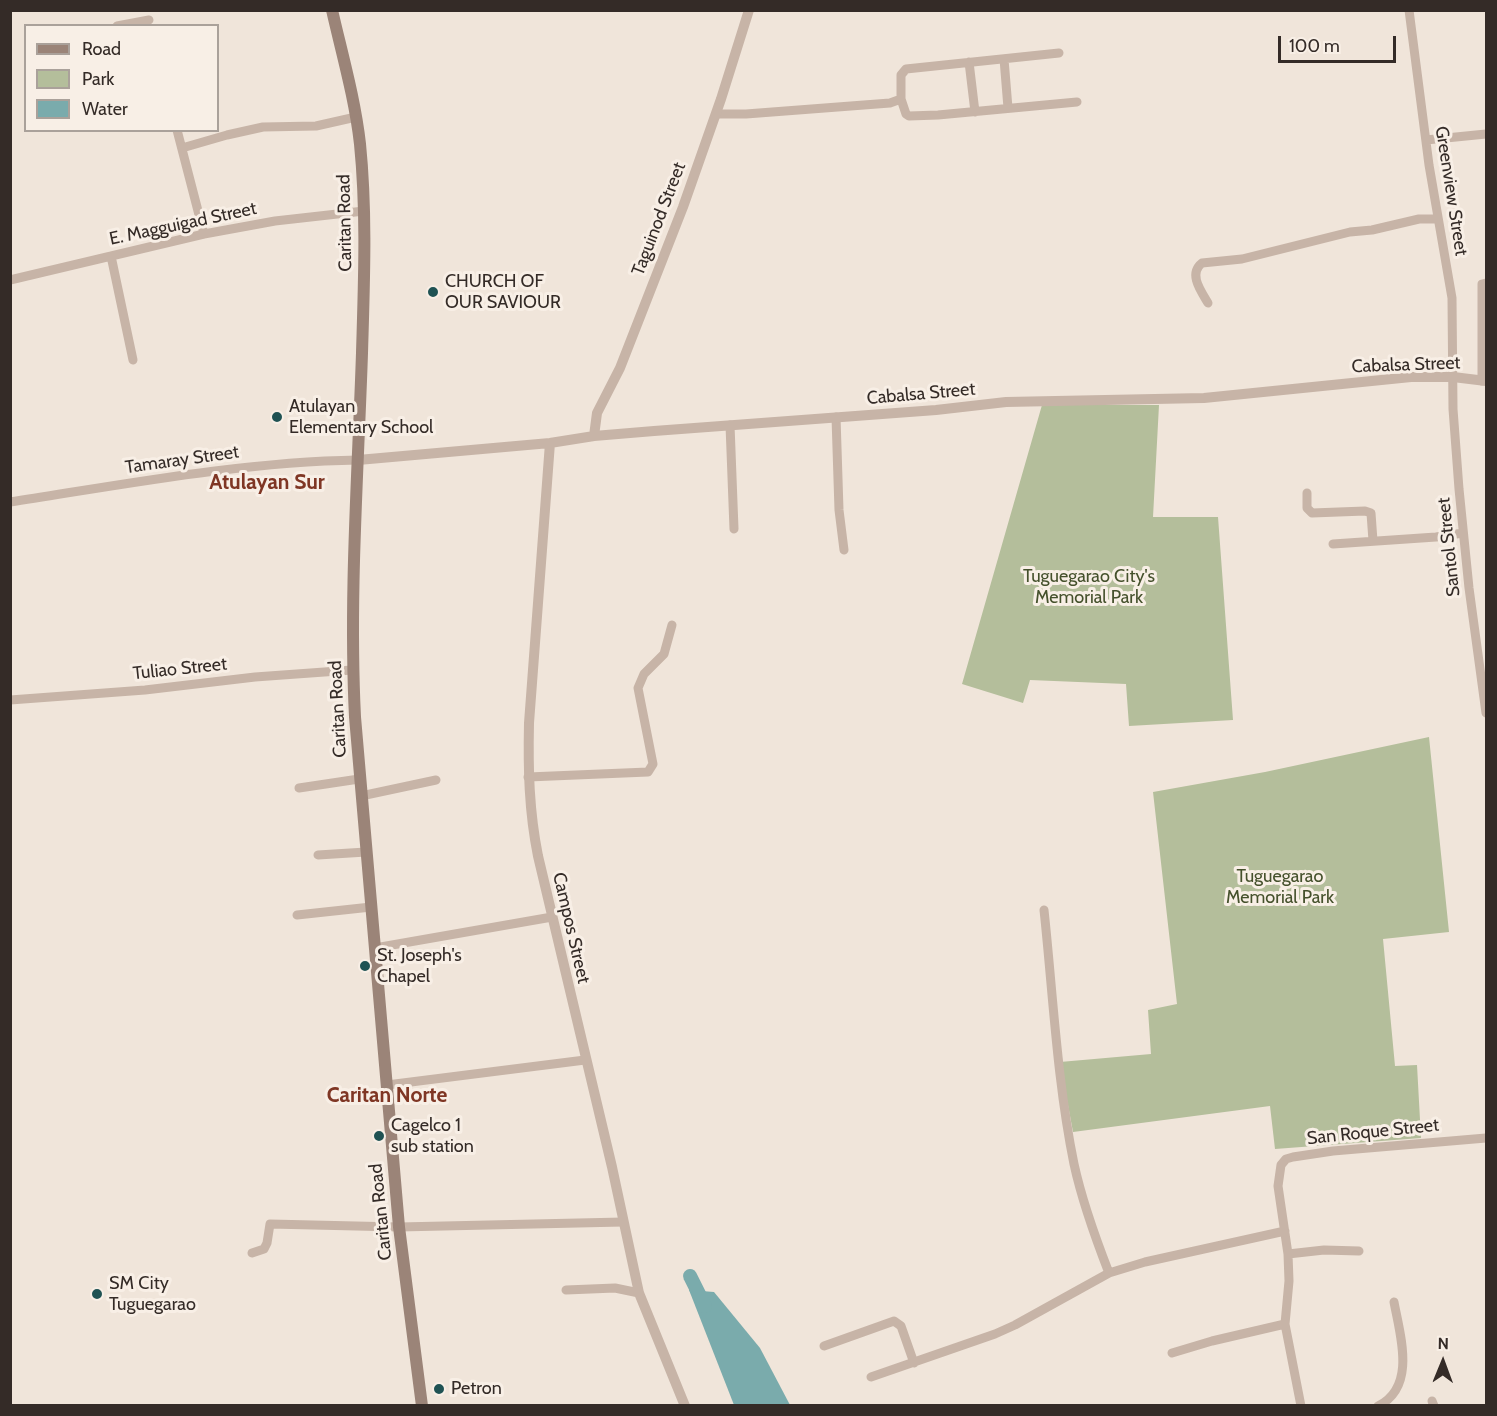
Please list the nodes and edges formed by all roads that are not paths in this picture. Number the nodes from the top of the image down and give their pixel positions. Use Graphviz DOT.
graph roads {
  1 [pos="332,10"];
  2 [pos="749,10"];
  3 [pos="1409,10"];
  4 [pos="149,19"];
  5 [pos="126,24"];
  6 [pos="1059,53"];
  7 [pos="1004,59"];
  8 [pos="969,62"];
  9 [pos="901,99"];
  10 [pos="1077,102"];
  11 [pos="1008,108"];
  12 [pos="975,112"];
  13 [pos="716,114"];
  14 [pos="356,117"];
  15 [pos="178,132"];
  16 [pos="1486,134"];
  17 [pos="1426,140"];
  18 [pos="182,148"];
  19 [pos="364,211"];
  20 [pos="1438,219"];
  21 [pos="204,234"];
  22 [pos="111,256"];
  23 [pos="10,280"];
  24 [pos="1484,283"];
  25 [pos="1208,303"];
  26 [pos="133,360"];
  27 [pos="1453,377"];
  28 [pos="1484,381"];
  29 [pos="836,417"];
  30 [pos="730,425"];
  31 [pos="594,436"];
  32 [pos="550,443"];
  33 [pos="358,460"];
  34 [pos="1307,493"];
  35 [pos="10,502"];
  36 [pos="734,529"];
  37 [pos="1463,533"];
  38 [pos="1372,541"];
  39 [pos="1334,544"];
  40 [pos="844,550"];
  41 [pos="672,625"];
  42 [pos="352,670"];
  43 [pos="10,700"];
  44 [pos="1486,713"];
  45 [pos="528,777"];
  46 [pos="359,779"];
  47 [pos="436,780"];
  48 [pos="299,788"];
  49 [pos="361,796"];
  50 [pos="366,852"];
  51 [pos="318,855"];
  52 [pos="371,907"];
  53 [pos="1044,910"];
  54 [pos="297,915"];
  55 [pos="552,917"];
  56 [pos="375,948"];
  57 [pos="585,1059"];
  58 [pos="387,1085"];
  59 [pos="1486,1138"];
  60 [pos="623,1222"];
  61 [pos="399,1227"];
  62 [pos="1285,1231"];
  63 [pos="1359,1251"];
  64 [pos="252,1253"];
  65 [pos="1288,1254"];
  66 [pos="1109,1273"];
  67 [pos="566,1290"];
  68 [pos="639,1293"];
  69 [pos="1394,1302"];
  70 [pos="1285,1324"];
  71 [pos="824,1346"];
  72 [pos="1172,1353"];
  73 [pos="914,1363"];
  74 [pos="871,1377"];
  75 [pos="422,1406"];
  76 [pos="685,1406"];
  77 [pos="1301,1406"];
  78 [pos="1378,1406"];
  1 -- 14 [label="main road, Caritan Road"];
  2 -- 13 [label="street, Taguinod Street"];
  3 -- 17 [label="street, Greenview Street"];
  4 -- 5 [label="street"];
  6 -- 7 [label="street"];
  7 -- 8 [label="street"];
  7 -- 11 [label="street"];
  8 -- 9 [label="street"];
  8 -- 12 [label="street"];
  9 -- 12 [label="street"];
  9 -- 13 [label="street"];
  10 -- 11 [label="street"];
  11 -- 12 [label="street"];
  13 -- 31 [label="street, Taguinod Street"];
  14 -- 18 [label="street"];
  14 -- 19 [label="main road, Caritan Road"];
  15 -- 18 [label="street"];
  16 -- 17 [label="street"];
  17 -- 20 [label="street, Greenview Street"];
  18 -- 21 [label="street"];
  19 -- 21 [label="street, E. Magguigad Street"];
  19 -- 33 [label="main road, Caritan Road"];
  20 -- 25 [label="street"];
  20 -- 27 [label="street, Greenview Street"];
  21 -- 22 [label="street, E. Magguigad Street"];
  22 -- 23 [label="street, E. Magguigad Street"];
  22 -- 26 [label="street"];
  24 -- 28 [label="street"];
  27 -- 28 [label="street, Cabalsa Street"];
  27 -- 29 [label="street, Cabalsa Street"];
  27 -- 37 [label="street, Santol Street"];
  29 -- 30 [label="street, Cabalsa Street"];
  29 -- 40 [label="street"];
  30 -- 31 [label="street, Cabalsa Street"];
  30 -- 36 [label="street"];
  31 -- 32 [label="street, Cabalsa Street"];
  32 -- 33 [label="street, Cabalsa Street"];
  32 -- 45 [label="street, Campos Street"];
  33 -- 35 [label="street, Tamaray Street"];
  33 -- 42 [label="main road, Caritan Road"];
  34 -- 38 [label="street"];
  37 -- 38 [label="street"];
  37 -- 44 [label="street, Santol Street"];
  38 -- 39 [label="street"];
  41 -- 45 [label="street"];
  42 -- 43 [label="street, Tuliao Street"];
  42 -- 46 [label="main road, Caritan Road"];
  45 -- 55 [label="street, Campos Street"];
  46 -- 48 [label="street"];
  46 -- 49 [label="main road, Caritan Road"];
  47 -- 49 [label="street"];
  49 -- 50 [label="main road, Caritan Road"];
  50 -- 51 [label="street"];
  50 -- 52 [label="main road, Caritan Road"];
  52 -- 54 [label="street"];
  52 -- 56 [label="main road, Caritan Road"];
  53 -- 66 [label="street"];
  55 -- 56 [label="street"];
  55 -- 57 [label="street, Campos Street"];
  56 -- 58 [label="main road, Caritan Road"];
  57 -- 58 [label="street"];
  57 -- 60 [label="street, Campos Street"];
  58 -- 61 [label="main road, Caritan Road"];
  59 -- 62 [label="street, San Roque Street"];
  60 -- 61 [label="street"];
  60 -- 68 [label="street, Campos Street"];
  61 -- 64 [label="street"];
  61 -- 75 [label="main road, Caritan Road"];
  62 -- 65 [label="street, San Roque Street"];
  62 -- 66 [label="street"];
  63 -- 65 [label="street"];
  65 -- 70 [label="street, San Roque Street"];
  66 -- 73 [label="street"];
  67 -- 68 [label="street"];
  68 -- 76 [label="street, Campos Street"];
  69 -- 78 [label="street"];
  70 -- 72 [label="street"];
  70 -- 77 [label="street, San Roque Street"];
  71 -- 73 [label="street"];
  73 -- 74 [label="street"];
}
